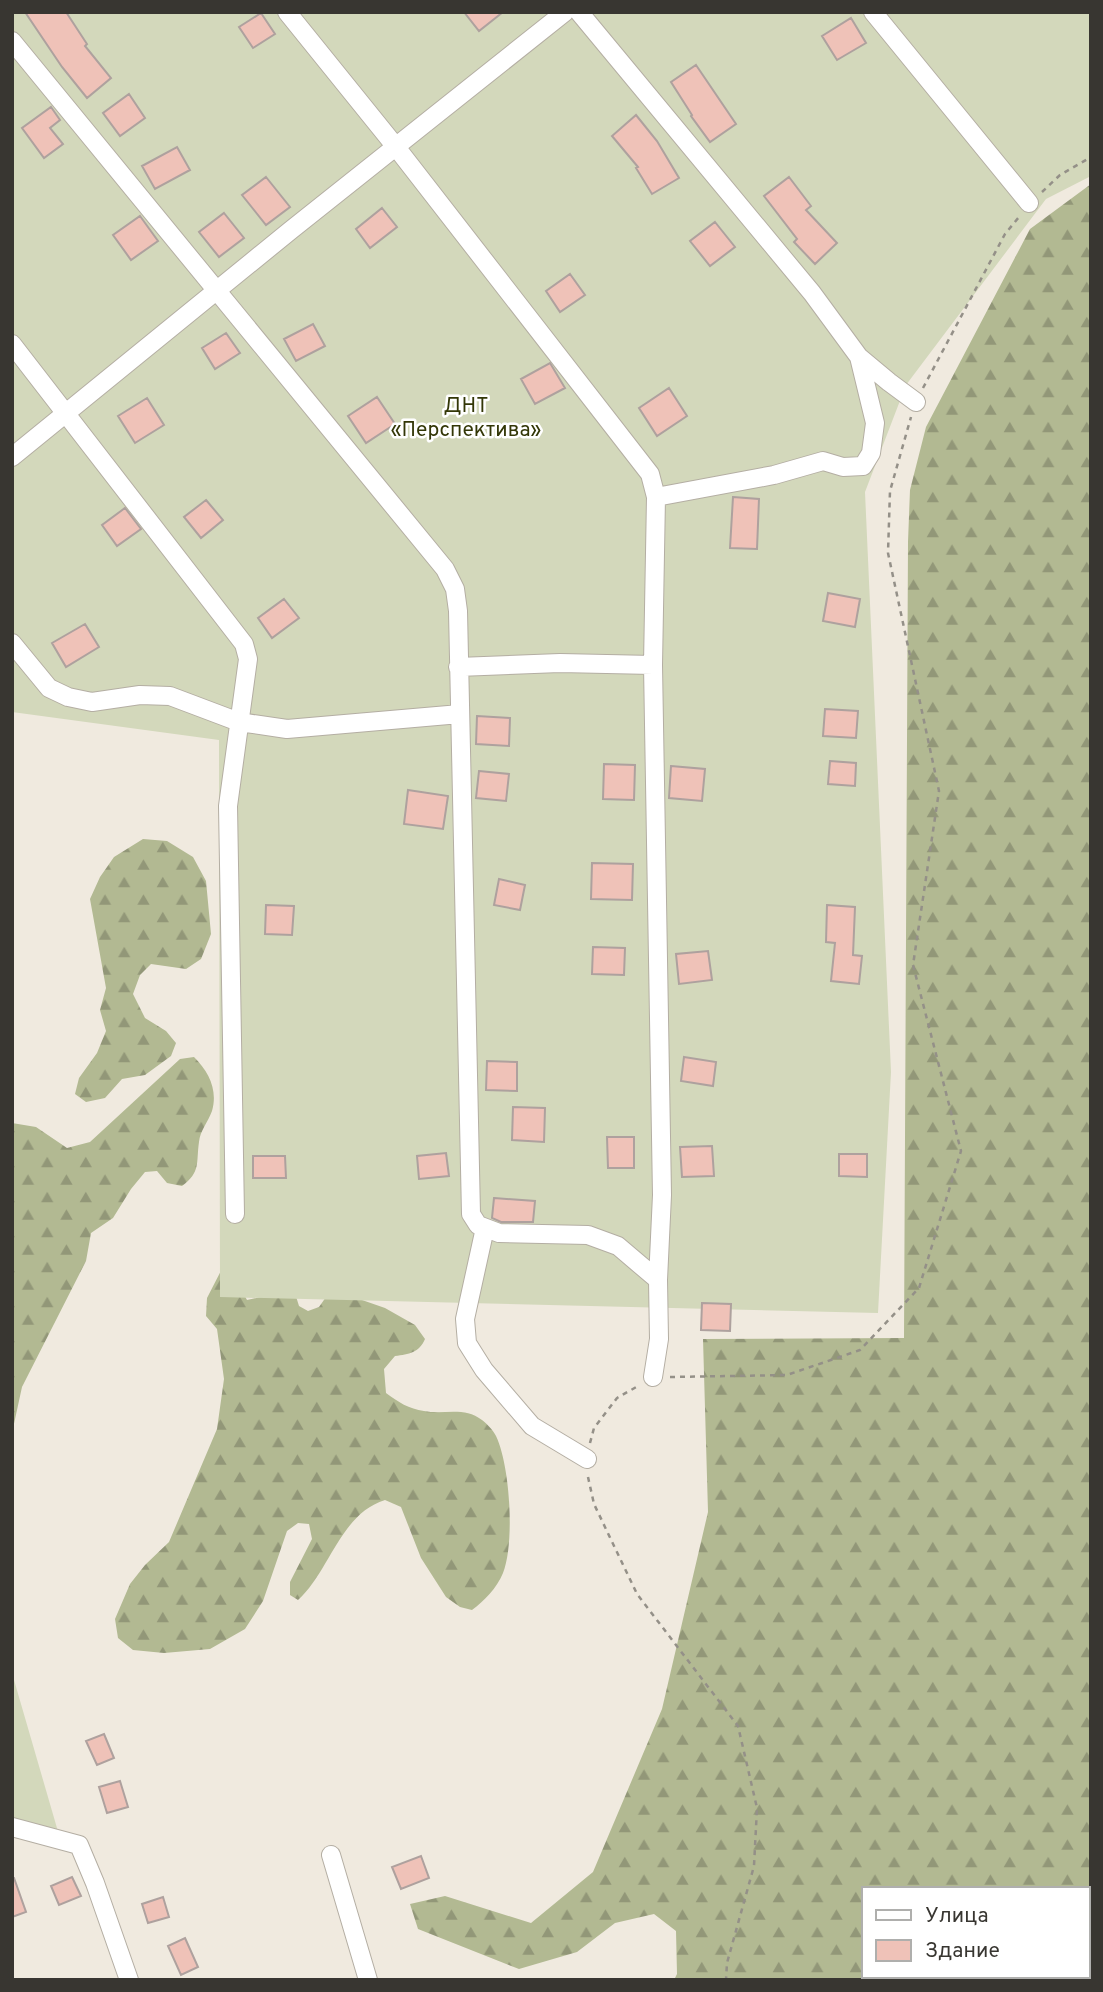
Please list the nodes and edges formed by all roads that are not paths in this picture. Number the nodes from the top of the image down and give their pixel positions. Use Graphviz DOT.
graph roads {
  1 [pos="287,12"];
  2 [pos="565,12"];
  3 [pos="579,12"];
  4 [pos="873,12"];
  5 [pos="12,41"];
  6 [pos="396,147"];
  7 [pos="1029,203"];
  8 [pos="217,291"];
  9 [pos="12,344"];
  10 [pos="859,357"];
  11 [pos="916,402"];
  12 [pos="66,413"];
  13 [pos="12,457"];
  14 [pos="656,498"];
  15 [pos="12,643"];
  16 [pos="653,665"];
  17 [pos="458,667"];
  18 [pos="460,714"];
  19 [pos="239,722"];
  20 [pos="235,1214"];
  21 [pos="485,1228"];
  22 [pos="658,1280"];
  23 [pos="653,1377"];
  24 [pos="587,1459"];
  25 [pos="12,1826"];
  26 [pos="331,1855"];
  27 [pos="130,1980"];
  28 [pos="368,1980"];
  1 -- 6 [label="street"];
  2 -- 6 [label="street"];
  3 -- 10 [label="street"];
  4 -- 7 [label="street"];
  5 -- 8 [label="street"];
  6 -- 8 [label="street"];
  6 -- 14 [label="street"];
  8 -- 12 [label="street"];
  8 -- 17 [label="street"];
  9 -- 12 [label="street"];
  10 -- 11 [label="street"];
  10 -- 14 [label="street"];
  12 -- 13 [label="street"];
  12 -- 19 [label="street"];
  14 -- 16 [label="street"];
  15 -- 19 [label="street"];
  16 -- 17 [label="street"];
  16 -- 22 [label="street"];
  17 -- 18 [label="street"];
  18 -- 19 [label="street"];
  18 -- 21 [label="street"];
  19 -- 20 [label="street"];
  21 -- 22 [label="street"];
  21 -- 24 [label="street"];
  22 -- 23 [label="street"];
  25 -- 27 [label="street"];
  26 -- 28 [label="street"];
}
